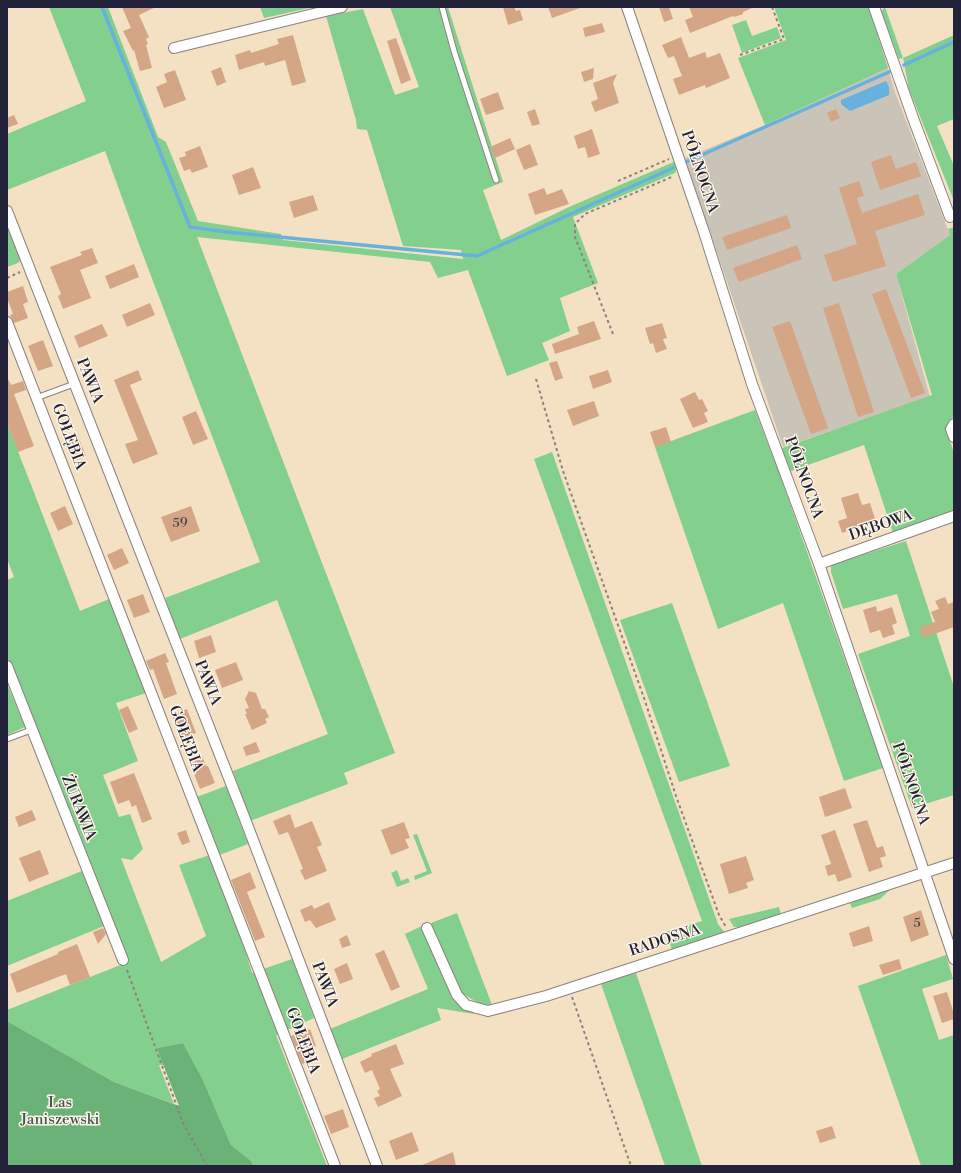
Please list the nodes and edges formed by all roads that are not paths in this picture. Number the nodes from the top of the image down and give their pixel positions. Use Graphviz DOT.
graph roads {
  1 [pos="342,7"];
  2 [pos="442,7"];
  3 [pos="627,7"];
  4 [pos="874,7"];
  5 [pos="174,48"];
  6 [pos="496,180"];
  7 [pos="7,211"];
  8 [pos="950,217"];
  9 [pos="7,322"];
  10 [pos="74,384"];
  11 [pos="36,398"];
  12 [pos="954,424"];
  13 [pos="954,437"];
  14 [pos="954,516"];
  15 [pos="819,564"];
  16 [pos="7,666"];
  17 [pos="31,730"];
  18 [pos="7,739"];
  19 [pos="954,863"];
  20 [pos="924,872"];
  21 [pos="427,928"];
  22 [pos="954,959"];
  23 [pos="123,960"];
  24 [pos="335,1166"];
  25 [pos="377,1166"];
  1 -- 5 [label="street"];
  2 -- 6 [label="lane"];
  3 -- 15 [label="street, PÓŁNOCNA"];
  4 -- 8 [label="street"];
  7 -- 10 [label="street, PAWIA"];
  9 -- 11 [label="street, GOŁĘBIA"];
  10 -- 11 [label="lane"];
  10 -- 25 [label="street, PAWIA"];
  11 -- 24 [label="street, GOŁĘBIA"];
  12 -- 13 [label="street"];
  14 -- 15 [label="street, DĘBOWA"];
  15 -- 20 [label="street, PÓŁNOCNA"];
  16 -- 17 [label="street, ŻURAWIA"];
  17 -- 18 [label="lane"];
  17 -- 23 [label="street, ŻURAWIA"];
  19 -- 20 [label="street, RADOSNA"];
  20 -- 21 [label="street, RADOSNA"];
  20 -- 22 [label="street, PÓŁNOCNA"];
}
